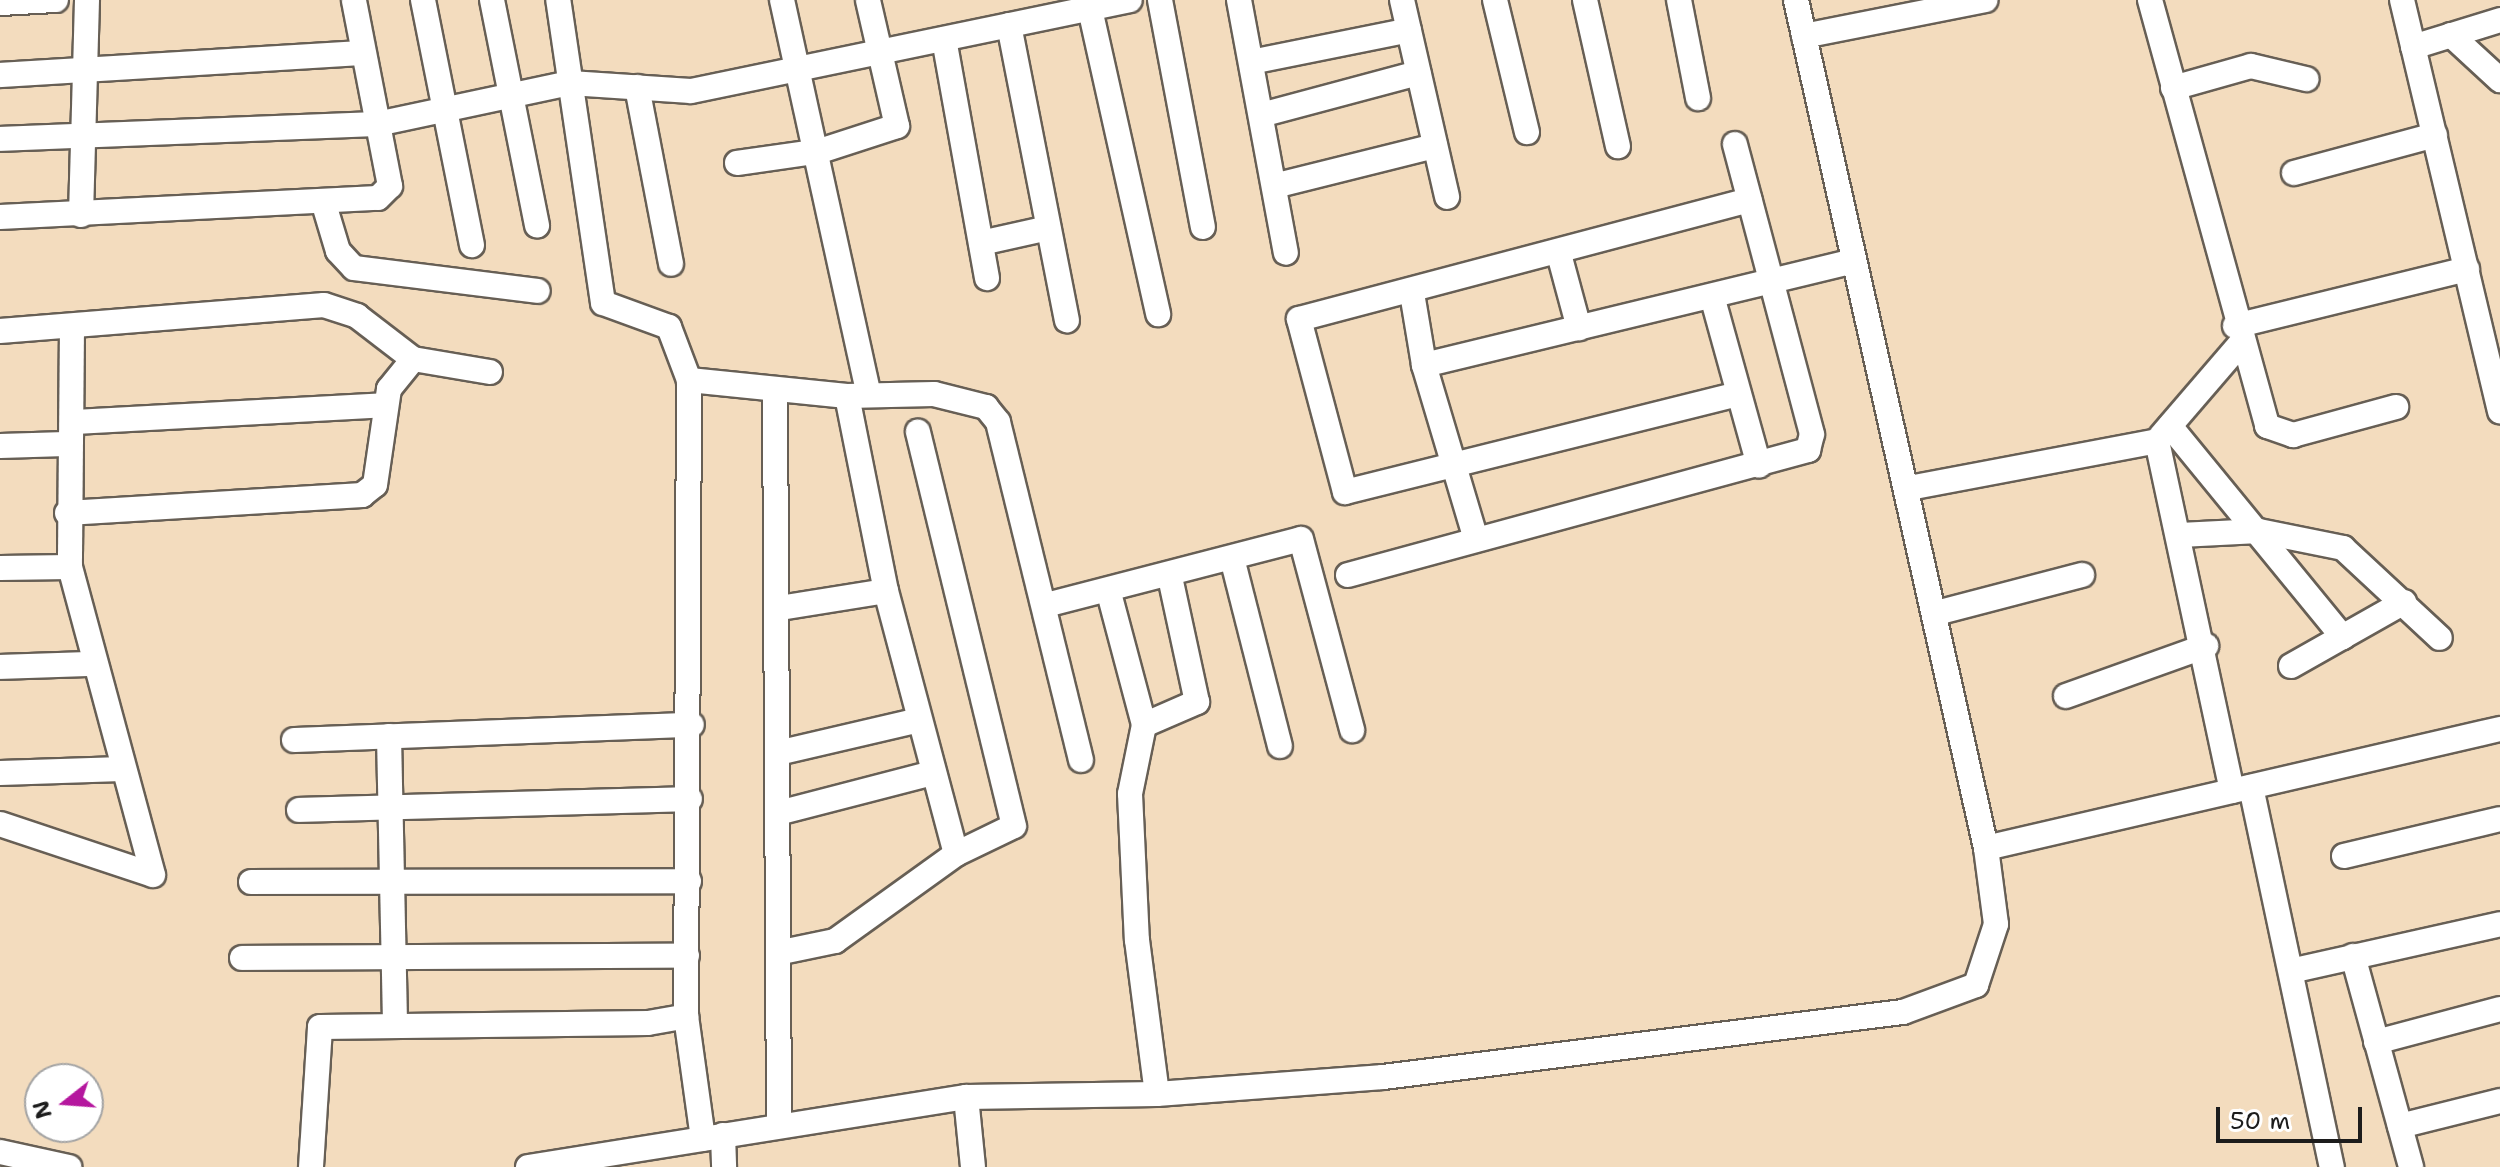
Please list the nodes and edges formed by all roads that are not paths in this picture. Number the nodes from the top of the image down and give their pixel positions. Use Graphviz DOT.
graph roads {
  1 [pos="56,0"];
  2 [pos="87,0"];
  3 [pos="354,0"];
  4 [pos="423,0"];
  5 [pos="492,0"];
  6 [pos="558,0"];
  7 [pos="782,0"];
  8 [pos="868,0"];
  9 [pos="1130,0"];
  10 [pos="1160,0"];
  11 [pos="1239,0"];
  12 [pos="1402,0"];
  13 [pos="1495,0"];
  14 [pos="1585,0"];
  15 [pos="1679,0"];
  16 [pos="1796,0"];
  17 [pos="1985,0"];
  18 [pos="2150,0"];
  19 [pos="2402,0"];
  20 [pos="0,3"];
  21 [pos="1088,4"];
  22 [pos="2500,20"];
  23 [pos="1009,25"];
  24 [pos="1409,30"];
  25 [pos="2451,35"];
  26 [pos="1804,36"];
  27 [pos="944,39"];
  28 [pos="2413,47"];
  29 [pos="880,52"];
  30 [pos="361,53"];
  31 [pos="1251,62"];
  32 [pos="793,69"];
  33 [pos="85,71"];
  34 [pos="1418,73"];
  35 [pos="0,75"];
  36 [pos="2306,79"];
  37 [pos="2500,80"];
  38 [pos="570,83"];
  39 [pos="637,87"];
  40 [pos="2173,88"];
  41 [pos="510,94"];
  42 [pos="1698,98"];
  43 [pos="444,109"];
  44 [pos="1261,115"];
  45 [pos="377,124"];
  46 [pos="1527,132"];
  47 [pos="2435,135"];
  48 [pos="82,136"];
  49 [pos="0,139"];
  50 [pos="1735,144"];
  51 [pos="1435,146"];
  52 [pos="1618,146"];
  53 [pos="820,151"];
  54 [pos="737,163"];
  55 [pos="2294,173"];
  56 [pos="1274,186"];
  57 [pos="1447,197"];
  58 [pos="1750,200"];
  59 [pos="323,201"];
  60 [pos="81,215"];
  61 [pos="0,217"];
  62 [pos="537,226"];
  63 [pos="1203,227"];
  64 [pos="1048,228"];
  65 [pos="981,243"];
  66 [pos="472,245"];
  67 [pos="1286,253"];
  68 [pos="1559,254"];
  69 [pos="1854,261"];
  70 [pos="671,264"];
  71 [pos="2467,269"];
  72 [pos="987,278"];
  73 [pos="1772,281"];
  74 [pos="538,291"];
  75 [pos="1412,293"];
  76 [pos="1712,296"];
  77 [pos="1158,314"];
  78 [pos="1067,320"];
  79 [pos="72,327"];
  80 [pos="1579,328"];
  81 [pos="0,331"];
  82 [pos="2238,335"];
  83 [pos="413,359"];
  84 [pos="1424,365"];
  85 [pos="490,372"];
  86 [pos="689,380"];
  87 [pos="775,390"];
  88 [pos="1738,394"];
  89 [pos="858,396"];
  90 [pos="386,405"];
  91 [pos="2396,407"];
  92 [pos="2500,411"];
  93 [pos="918,431"];
  94 [pos="70,433"];
  95 [pos="2163,434"];
  96 [pos="0,446"];
  97 [pos="1759,466"];
  98 [pos="1457,470"];
  99 [pos="1909,488"];
  100 [pos="67,513"];
  101 [pos="2259,531"];
  102 [pos="2180,535"];
  103 [pos="1476,539"];
  104 [pos="1232,558"];
  105 [pos="70,567"];
  106 [pos="0,568"];
  107 [pos="1348,575"];
  108 [pos="2082,575"];
  109 [pos="1170,577"];
  110 [pos="886,591"];
  111 [pos="1109,593"];
  112 [pos="2404,602"];
  113 [pos="1046,605"];
  114 [pos="780,608"];
  115 [pos="1936,613"];
  116 [pos="2343,637"];
  117 [pos="2440,638"];
  118 [pos="2206,646"];
  119 [pos="91,664"];
  120 [pos="2291,666"];
  121 [pos="0,667"];
  122 [pos="2066,696"];
  123 [pos="919,720"];
  124 [pos="692,725"];
  125 [pos="1144,725"];
  126 [pos="2500,729"];
  127 [pos="1352,730"];
  128 [pos="389,736"];
  129 [pos="294,740"];
  130 [pos="1280,746"];
  131 [pos="782,752"];
  132 [pos="1081,760"];
  133 [pos="122,769"];
  134 [pos="0,773"];
  135 [pos="933,773"];
  136 [pos="2241,789"];
  137 [pos="690,799"];
  138 [pos="391,808"];
  139 [pos="299,810"];
  140 [pos="782,812"];
  141 [pos="2500,819"];
  142 [pos="0,824"];
  143 [pos="1986,848"];
  144 [pos="956,854"];
  145 [pos="2344,856"];
  146 [pos="394,881"];
  147 [pos="689,881"];
  148 [pos="251,882"];
  149 [pos="2500,924"];
  150 [pos="782,952"];
  151 [pos="687,956"];
  152 [pos="2353,956"];
  153 [pos="395,957"];
  154 [pos="242,958"];
  155 [pos="2295,970"];
  156 [pos="2500,1009"];
  157 [pos="686,1016"];
  158 [pos="395,1024"];
  159 [pos="2376,1042"];
  160 [pos="1157,1094"];
  161 [pos="966,1097"];
  162 [pos="2500,1101"];
  163 [pos="779,1125"];
  164 [pos="2400,1126"];
  165 [pos="713,1137"];
  166 [pos="0,1152"];
  167 [pos="69,1167"];
  168 [pos="311,1167"];
  169 [pos="528,1167"];
  170 [pos="724,1167"];
  171 [pos="973,1167"];
  172 [pos="2332,1167"];
  173 [pos="2411,1167"];
  1 -- 20 [label="street"];
  2 -- 33 [label="street"];
  3 -- 30 [label="street"];
  4 -- 43 [label="street"];
  5 -- 41 [label="street"];
  6 -- 38 [label="street"];
  7 -- 32 [label="street"];
  8 -- 29 [label="street"];
  9 -- 21 [label="street"];
  10 -- 63 [label="street"];
  11 -- 31 [label="street"];
  12 -- 24 [label="street"];
  13 -- 46 [label="street"];
  14 -- 52 [label="street"];
  15 -- 42 [label="street"];
  16 -- 26 [label="street"];
  17 -- 26 [label="street"];
  18 -- 40 [label="street"];
  19 -- 28 [label="street"];
  21 -- 23 [label="street"];
  21 -- 77 [label="street"];
  22 -- 25 [label="street"];
  23 -- 27 [label="street"];
  23 -- 64 [label="street"];
  24 -- 31 [label="street"];
  24 -- 34 [label="street"];
  25 -- 28 [label="street"];
  25 -- 37 [label="street"];
  26 -- 69 [label="street"];
  27 -- 29 [label="street"];
  27 -- 65 [label="street"];
  28 -- 47 [label="street"];
  29 -- 32 [label="street"];
  29 -- 53 [label="street"];
  30 -- 33 [label="street"];
  30 -- 45 [label="street"];
  31 -- 44 [label="street"];
  32 -- 39 [label="street"];
  32 -- 53 [label="street"];
  33 -- 35 [label="street"];
  33 -- 48 [label="street"];
  34 -- 44 [label="street"];
  34 -- 51 [label="street"];
  36 -- 40 [label="street"];
  38 -- 39 [label="street"];
  38 -- 41 [label="street"];
  38 -- 86 [label="street"];
  39 -- 70 [label="street"];
  40 -- 82 [label="street"];
  41 -- 43 [label="street"];
  41 -- 62 [label="street"];
  43 -- 45 [label="street"];
  43 -- 66 [label="street"];
  44 -- 56 [label="street"];
  45 -- 48 [label="street"];
  45 -- 59 [label="street"];
  47 -- 55 [label="street"];
  47 -- 71 [label="street"];
  48 -- 49 [label="street"];
  48 -- 60 [label="street"];
  50 -- 58 [label="street"];
  51 -- 56 [label="street"];
  51 -- 57 [label="street"];
  53 -- 54 [label="street"];
  53 -- 89 [label="street"];
  56 -- 67 [label="street"];
  58 -- 68 [label="street"];
  58 -- 73 [label="street"];
  59 -- 60 [label="street"];
  59 -- 74 [label="street"];
  60 -- 61 [label="street"];
  64 -- 65 [label="street"];
  64 -- 78 [label="street"];
  65 -- 72 [label="street"];
  68 -- 75 [label="street"];
  68 -- 80 [label="street"];
  69 -- 73 [label="street"];
  69 -- 99 [label="street"];
  71 -- 82 [label="street"];
  71 -- 92 [label="street"];
  73 -- 76 [label="street"];
  73 -- 97 [label="street"];
  75 -- 84 [label="street"];
  75 -- 98 [label="street"];
  76 -- 80 [label="street"];
  76 -- 88 [label="street"];
  79 -- 81 [label="street"];
  79 -- 83 [label="street"];
  79 -- 94 [label="street"];
  80 -- 84 [label="street"];
  82 -- 91 [label="street"];
  82 -- 95 [label="street"];
  83 -- 85 [label="street"];
  83 -- 90 [label="street"];
  84 -- 98 [label="street"];
  86 -- 87 [label="street"];
  86 -- 124 [label="street"];
  87 -- 89 [label="street"];
  87 -- 114 [label="street"];
  88 -- 97 [label="street"];
  88 -- 98 [label="street"];
  89 -- 110 [label="street"];
  89 -- 113 [label="street"];
  90 -- 94 [label="street"];
  90 -- 100 [label="street"];
  93 -- 144 [label="street"];
  94 -- 96 [label="street"];
  94 -- 100 [label="street"];
  95 -- 99 [label="street"];
  95 -- 101 [label="street"];
  95 -- 102 [label="street"];
  97 -- 103 [label="street"];
  98 -- 103 [label="street"];
  99 -- 115 [label="street"];
  100 -- 105 [label="street"];
  101 -- 102 [label="street"];
  101 -- 112 [label="street"];
  101 -- 116 [label="street"];
  102 -- 118 [label="street"];
  103 -- 107 [label="street"];
  104 -- 109 [label="street"];
  104 -- 127 [label="street"];
  104 -- 130 [label="street"];
  105 -- 106 [label="street"];
  105 -- 119 [label="street"];
  108 -- 115 [label="street"];
  109 -- 111 [label="street"];
  109 -- 125 [label="street"];
  110 -- 114 [label="street"];
  110 -- 123 [label="street"];
  111 -- 113 [label="street"];
  111 -- 125 [label="street"];
  112 -- 116 [label="street"];
  112 -- 117 [label="street"];
  113 -- 132 [label="street"];
  114 -- 131 [label="street"];
  115 -- 143 [label="street"];
  116 -- 120 [label="street"];
  118 -- 122 [label="street"];
  118 -- 136 [label="street"];
  119 -- 121 [label="street"];
  119 -- 133 [label="street"];
  123 -- 131 [label="street"];
  123 -- 135 [label="street"];
  124 -- 128 [label="street"];
  124 -- 137 [label="street"];
  125 -- 160 [label="street"];
  126 -- 136 [label="street"];
  128 -- 129 [label="street"];
  128 -- 138 [label="street"];
  131 -- 140 [label="street"];
  133 -- 134 [label="street"];
  133 -- 142 [label="street"];
  135 -- 140 [label="street"];
  135 -- 144 [label="street"];
  136 -- 143 [label="street"];
  136 -- 155 [label="street"];
  137 -- 138 [label="street"];
  137 -- 147 [label="street"];
  138 -- 139 [label="street"];
  138 -- 146 [label="street"];
  140 -- 150 [label="street"];
  141 -- 145 [label="street"];
  143 -- 160 [label="street"];
  144 -- 150 [label="street"];
  146 -- 147 [label="street"];
  146 -- 148 [label="street"];
  146 -- 153 [label="street"];
  147 -- 151 [label="street"];
  149 -- 152 [label="street"];
  150 -- 163 [label="street"];
  151 -- 153 [label="street"];
  151 -- 157 [label="street"];
  152 -- 155 [label="street"];
  152 -- 159 [label="street"];
  153 -- 154 [label="street"];
  153 -- 158 [label="street"];
  155 -- 172 [label="street"];
  156 -- 159 [label="street"];
  157 -- 158 [label="street"];
  157 -- 165 [label="street"];
  158 -- 168 [label="street"];
  159 -- 164 [label="street"];
  160 -- 161 [label="street"];
  161 -- 163 [label="street"];
  161 -- 171 [label="street"];
  162 -- 164 [label="street"];
  163 -- 165 [label="street"];
  164 -- 173 [label="street"];
  165 -- 169 [label="street"];
  165 -- 170 [label="street"];
  166 -- 167 [label="street"];
}
